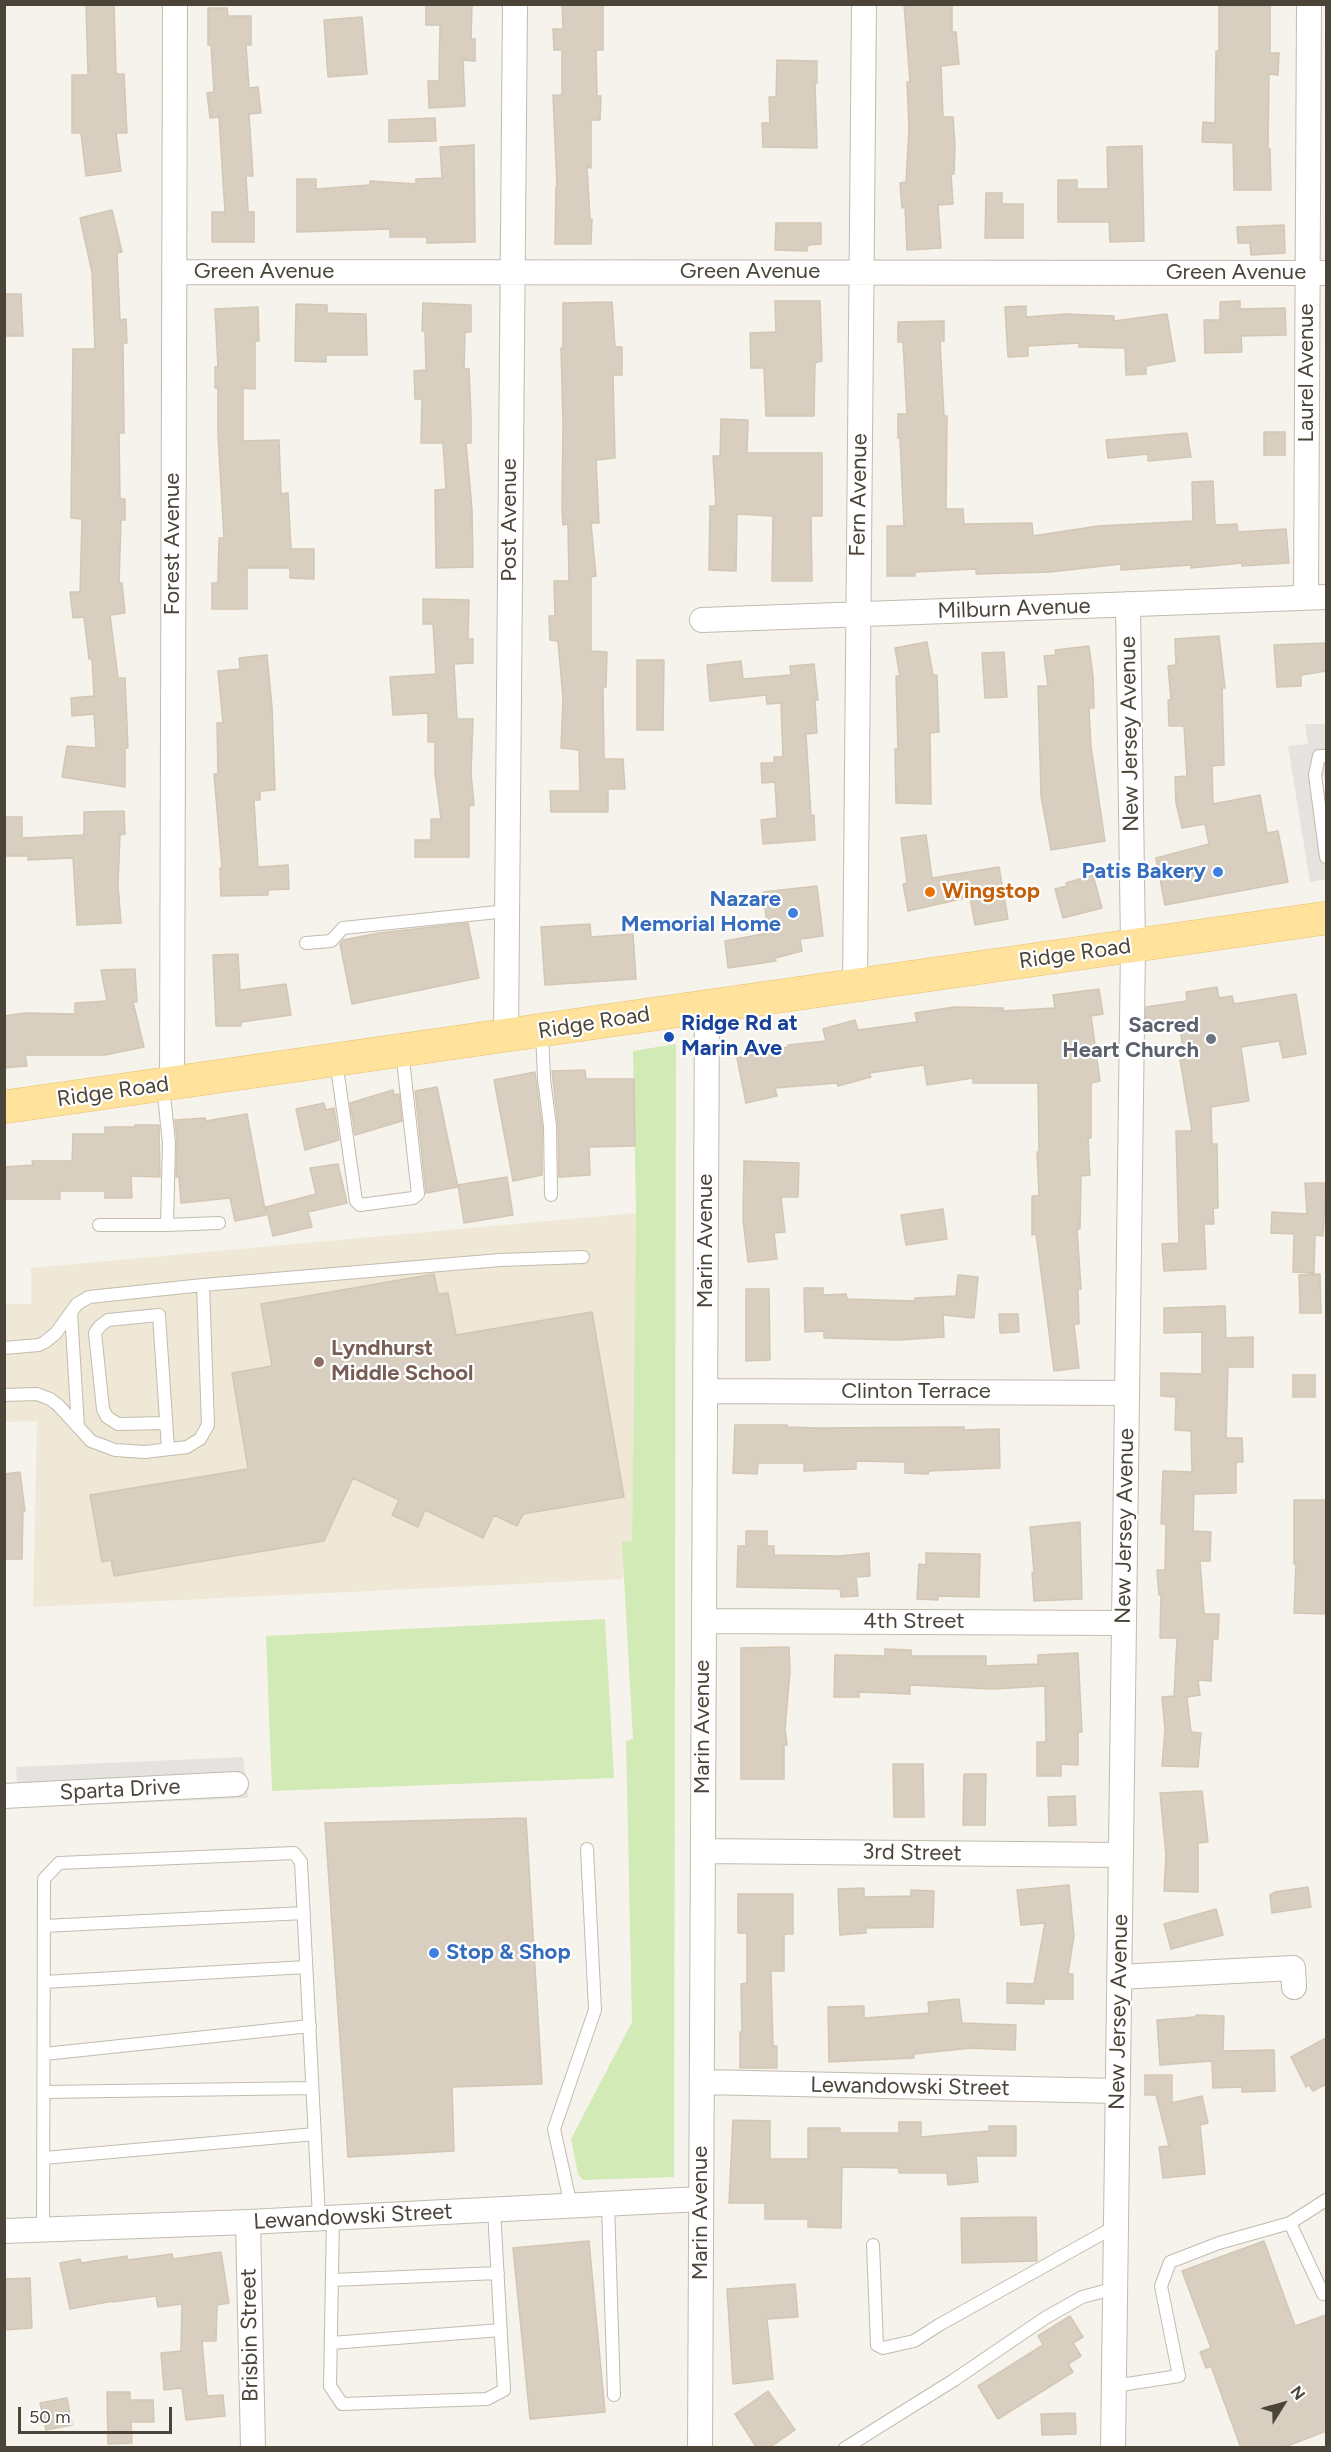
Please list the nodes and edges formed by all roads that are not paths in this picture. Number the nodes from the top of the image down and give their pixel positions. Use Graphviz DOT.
graph roads {
  1 [pos="175,4"];
  2 [pos="515,4"];
  3 [pos="864,4"];
  4 [pos="1309,4"];
  5 [pos="174,272"];
  6 [pos="512,272"];
  7 [pos="861,273"];
  8 [pos="1317,273"];
  9 [pos="1316,597"];
  10 [pos="1128,604"];
  11 [pos="858,615"];
  12 [pos="702,621"];
  13 [pos="1326,756"];
  14 [pos="1326,857"];
  15 [pos="507,910"];
  16 [pos="1326,918"];
  17 [pos="306,943"];
  18 [pos="1133,946"];
  19 [pos="855,986"];
  20 [pos="707,1007"];
  21 [pos="542,1031"];
  22 [pos="506,1036"];
  23 [pos="402,1051"];
  24 [pos="336,1060"];
  25 [pos="168,1084"];
  26 [pos="4,1107"];
  27 [pos="551,1195"];
  28 [pos="219,1223"];
  29 [pos="99,1225"];
  30 [pos="167,1225"];
  31 [pos="583,1257"];
  32 [pos="203,1285"];
  33 [pos="71,1312"];
  34 [pos="4,1348"];
  35 [pos="705,1391"];
  36 [pos="1127,1393"];
  37 [pos="4,1395"];
  38 [pos="166,1423"];
  39 [pos="78,1429"];
  40 [pos="168,1449"];
  41 [pos="704,1621"];
  42 [pos="1124,1623"];
  43 [pos="236,1784"];
  44 [pos="4,1796"];
  45 [pos="587,1849"];
  46 [pos="703,1851"];
  47 [pos="1121,1855"];
  48 [pos="304,1913"];
  49 [pos="44,1926"];
  50 [pos="306,1967"];
  51 [pos="1119,1977"];
  52 [pos="44,1982"];
  53 [pos="1294,1987"];
  54 [pos="310,2026"];
  55 [pos="44,2054"];
  56 [pos="702,2082"];
  57 [pos="312,2088"];
  58 [pos="1118,2091"];
  59 [pos="44,2092"];
  60 [pos="315,2134"];
  61 [pos="44,2158"];
  62 [pos="701,2199"];
  63 [pos="1326,2200"];
  64 [pos="608,2204"];
  65 [pos="571,2206"];
  66 [pos="495,2210"];
  67 [pos="326,2218"];
  68 [pos="248,2222"];
  69 [pos="1290,2223"];
  70 [pos="1116,2226"];
  71 [pos="43,2230"];
  72 [pos="4,2231"];
  73 [pos="873,2245"];
  74 [pos="498,2273"];
  75 [pos="332,2280"];
  76 [pos="1116,2288"];
  77 [pos="1326,2292"];
  78 [pos="501,2330"];
  79 [pos="331,2343"];
  80 [pos="1114,2386"];
  81 [pos="614,2394"];
  82 [pos="252,2448"];
  83 [pos="700,2448"];
  84 [pos="845,2448"];
  85 [pos="1113,2448"];
  1 -- 5 [label="street, Forest Avenue"];
  2 -- 6 [label="street, Post Avenue"];
  3 -- 7 [label="street, Fern Avenue"];
  4 -- 8 [label="street, Laurel Avenue"];
  5 -- 6 [label="street, Green Avenue"];
  5 -- 25 [label="street, Forest Avenue"];
  6 -- 7 [label="street, Green Avenue"];
  6 -- 15 [label="street, Post Avenue"];
  7 -- 8 [label="street, Green Avenue"];
  7 -- 11 [label="street, Fern Avenue"];
  8 -- 9 [label="street, Laurel Avenue"];
  9 -- 10 [label="street, Milburn Avenue"];
  10 -- 11 [label="street, Milburn Avenue"];
  10 -- 18 [label="street, New Jersey Avenue"];
  11 -- 12 [label="street, Milburn Avenue"];
  11 -- 19 [label="street, Fern Avenue"];
  13 -- 14 [label="lane"];
  15 -- 17 [label="lane"];
  15 -- 22 [label="street, Post Avenue"];
  16 -- 18 [label="main road, Ridge Road"];
  18 -- 19 [label="main road, Ridge Road"];
  18 -- 36 [label="street, New Jersey Avenue"];
  19 -- 20 [label="main road, Ridge Road"];
  20 -- 21 [label="main road, Ridge Road"];
  20 -- 35 [label="street, Marin Avenue"];
  21 -- 22 [label="main road, Ridge Road"];
  21 -- 27 [label="lane"];
  22 -- 23 [label="main road, Ridge Road"];
  23 -- 24 [label="main road, Ridge Road"];
  23 -- 24 [label="lane"];
  24 -- 25 [label="main road, Ridge Road"];
  25 -- 26 [label="main road, Ridge Road"];
  25 -- 30 [label="lane"];
  28 -- 30 [label="lane"];
  29 -- 30 [label="lane"];
  31 -- 32 [label="lane"];
  32 -- 33 [label="lane"];
  32 -- 40 [label="lane"];
  33 -- 34 [label="lane"];
  33 -- 39 [label="lane"];
  35 -- 36 [label="street, Clinton Terrace"];
  35 -- 41 [label="street, Marin Avenue"];
  36 -- 42 [label="street, New Jersey Avenue"];
  37 -- 39 [label="lane"];
  38 -- 38 [label="lane"];
  38 -- 40 [label="lane"];
  39 -- 40 [label="lane"];
  41 -- 42 [label="street, 4th Street"];
  41 -- 46 [label="street, Marin Avenue"];
  42 -- 47 [label="street, New Jersey Avenue"];
  43 -- 44 [label="street, Sparta Drive"];
  45 -- 65 [label="lane"];
  46 -- 47 [label="street, 3rd Street"];
  46 -- 56 [label="street, Marin Avenue"];
  47 -- 51 [label="street, New Jersey Avenue"];
  48 -- 49 [label="lane"];
  48 -- 49 [label="lane"];
  48 -- 50 [label="lane"];
  49 -- 52 [label="lane"];
  50 -- 52 [label="lane"];
  50 -- 54 [label="lane"];
  51 -- 53 [label="street"];
  51 -- 58 [label="street, New Jersey Avenue"];
  52 -- 55 [label="lane"];
  54 -- 55 [label="lane"];
  54 -- 57 [label="lane"];
  55 -- 59 [label="lane"];
  56 -- 58 [label="street, Lewandowski Street"];
  56 -- 62 [label="street, Marin Avenue"];
  57 -- 59 [label="lane"];
  57 -- 60 [label="lane"];
  58 -- 70 [label="street, New Jersey Avenue"];
  59 -- 61 [label="lane"];
  60 -- 61 [label="lane"];
  60 -- 67 [label="lane"];
  61 -- 71 [label="lane"];
  62 -- 64 [label="street, Lewandowski Street"];
  62 -- 83 [label="street, Marin Avenue"];
  63 -- 69 [label="lane"];
  64 -- 65 [label="street, Lewandowski Street"];
  64 -- 81 [label="lane"];
  65 -- 66 [label="street, Lewandowski Street"];
  66 -- 67 [label="street, Lewandowski Street"];
  66 -- 74 [label="lane"];
  67 -- 68 [label="street, Lewandowski Street"];
  67 -- 75 [label="lane"];
  68 -- 71 [label="street, Lewandowski Street"];
  68 -- 82 [label="street, Brisbin Street"];
  69 -- 77 [label="lane"];
  69 -- 80 [label="lane"];
  70 -- 73 [label="lane"];
  70 -- 76 [label="street, New Jersey Avenue"];
  71 -- 72 [label="street, Lewandowski Street"];
  74 -- 75 [label="lane"];
  74 -- 78 [label="lane"];
  75 -- 79 [label="lane"];
  76 -- 80 [label="street, New Jersey Avenue"];
  76 -- 84 [label="lane"];
  78 -- 79 [label="lane"];
  78 -- 79 [label="lane"];
  80 -- 85 [label="street, New Jersey Avenue"];
}
